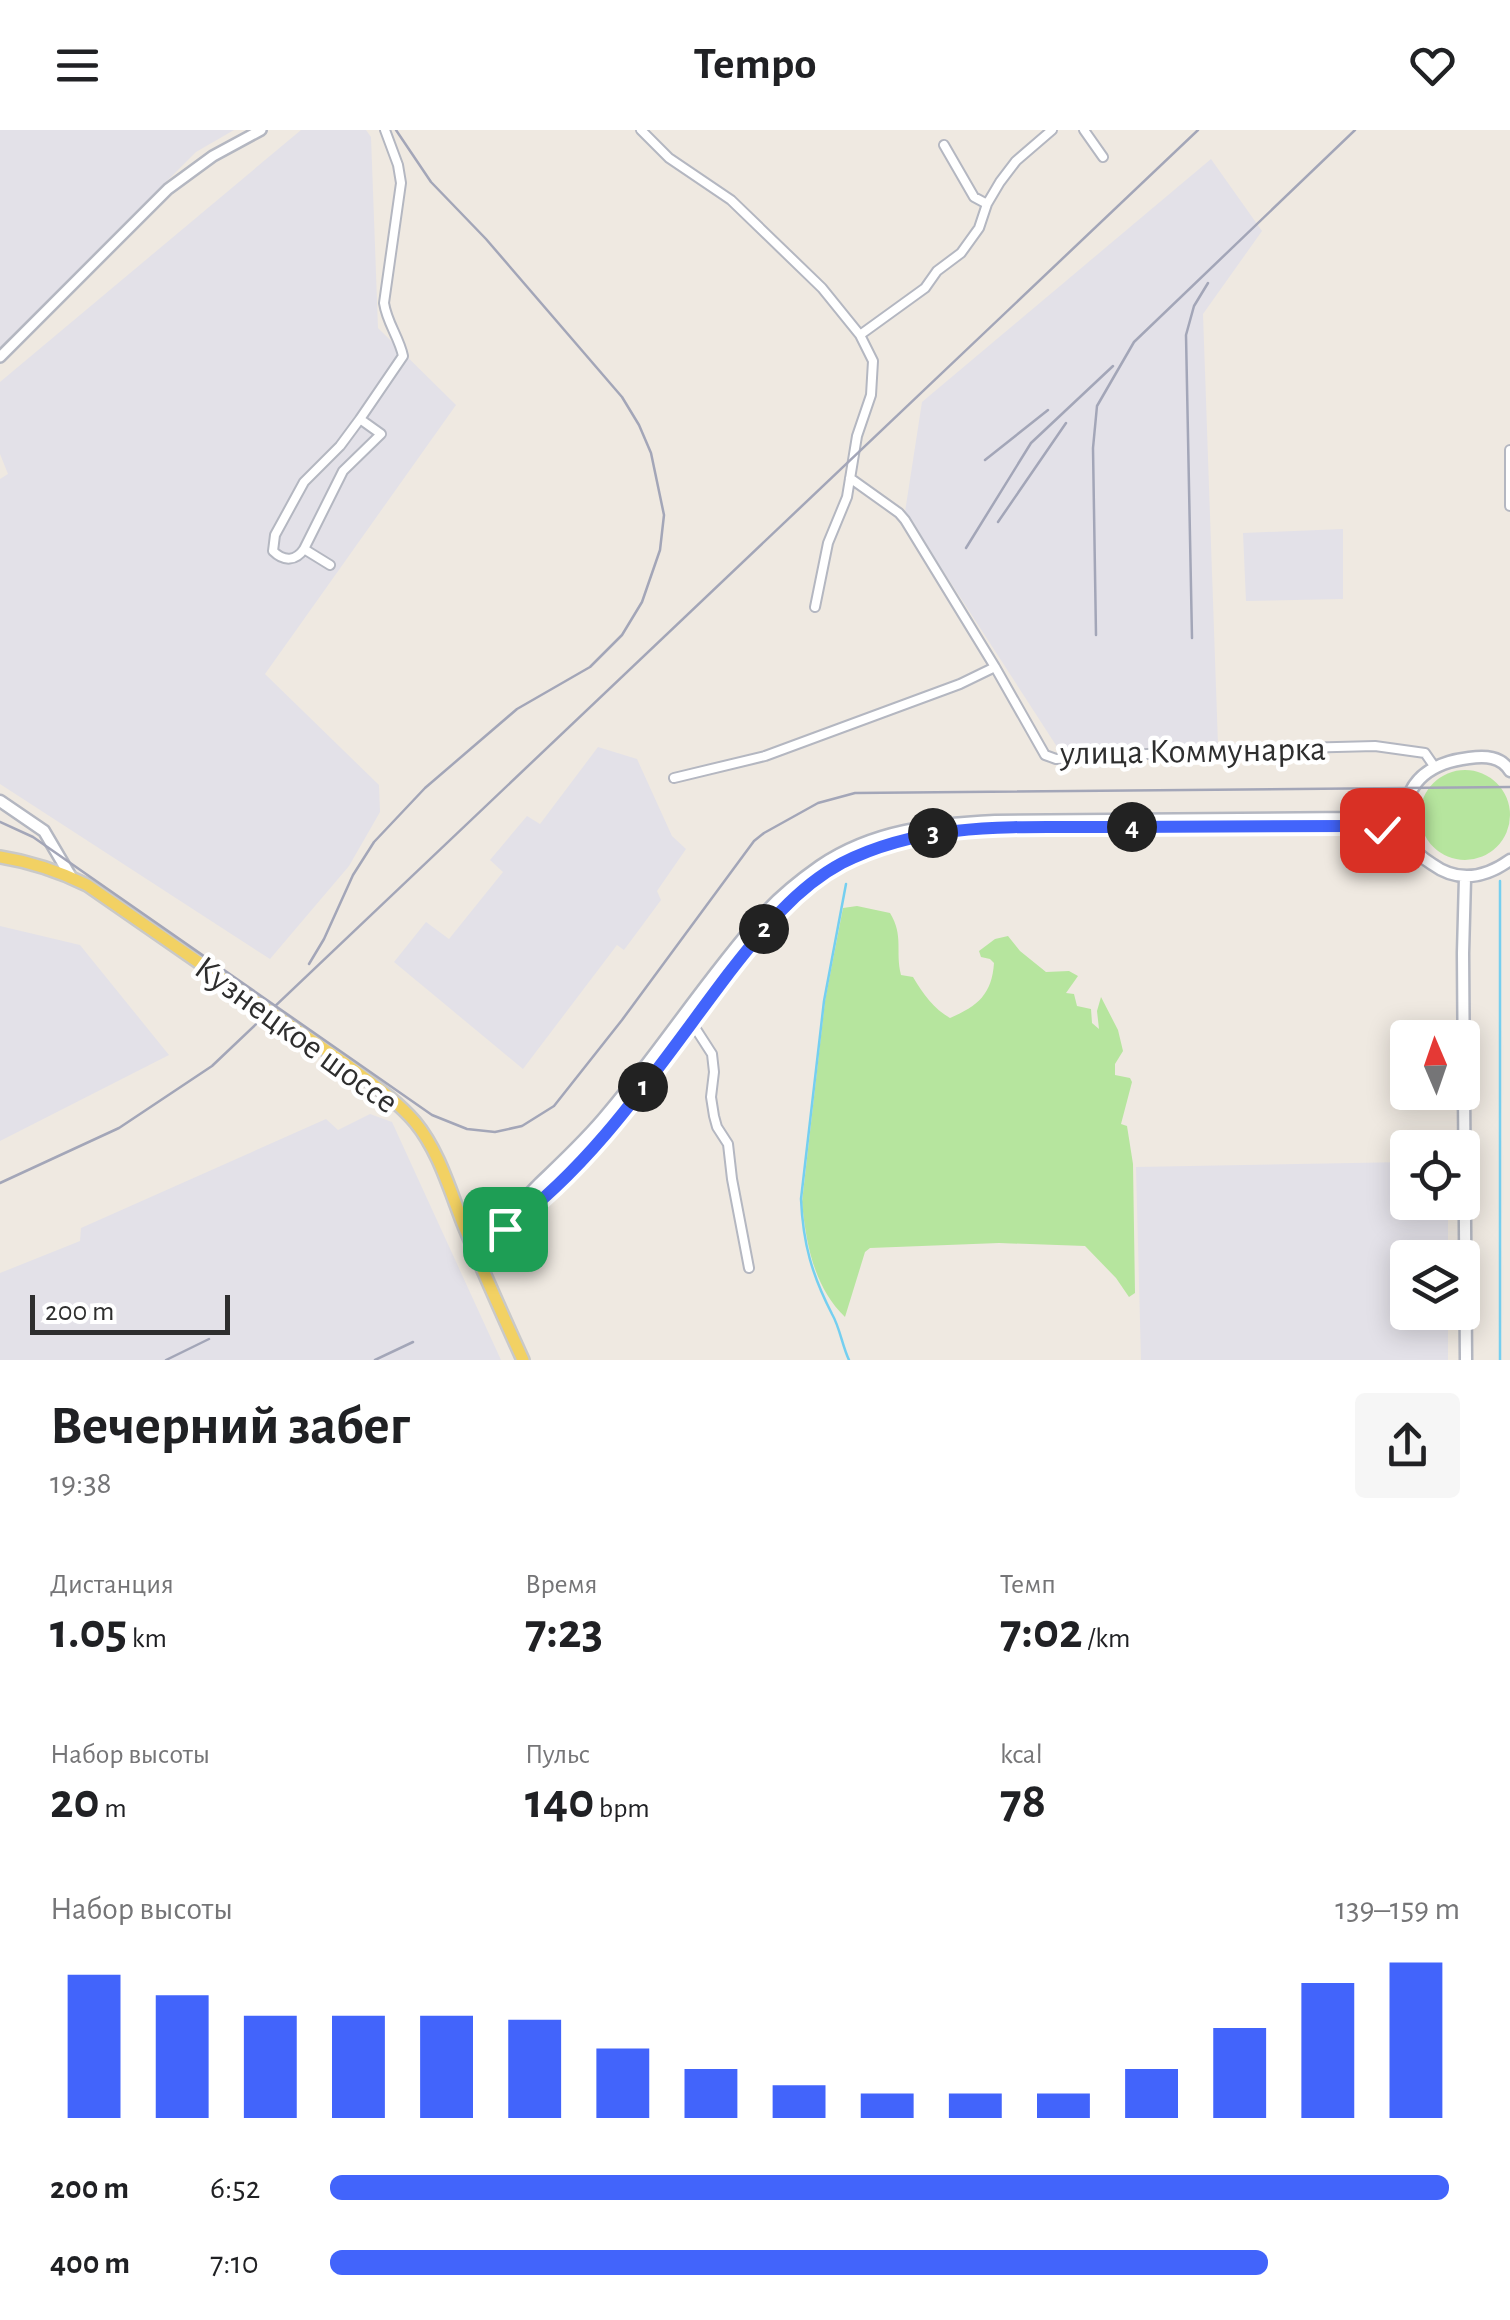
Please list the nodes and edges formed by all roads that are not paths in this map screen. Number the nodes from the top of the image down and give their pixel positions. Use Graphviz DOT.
graph roads {
  1 [pos="261,130"];
  2 [pos="385,130"];
  3 [pos="641,130"];
  4 [pos="1052,130"];
  5 [pos="1084,130"];
  6 [pos="944,145"];
  7 [pos="1103,157"];
  8 [pos="987,204"];
  9 [pos="860,336"];
  10 [pos="0,357"];
  11 [pos="360,418"];
  12 [pos="340,446"];
  13 [pos="1510,450"];
  14 [pos="346,468"];
  15 [pos="850,478"];
  16 [pos="1510,506"];
  17 [pos="304,549"];
  18 [pos="330,565"];
  19 [pos="815,607"];
  20 [pos="995,667"];
  21 [pos="1509,764"];
  22 [pos="1434,766"];
  23 [pos="674,778"];
  24 [pos="0,800"];
  25 [pos="1406,802"];
  26 [pos="1410,845"];
  27 [pos="0,857"];
  28 [pos="1510,862"];
  29 [pos="71,877"];
  30 [pos="1465,878"];
  31 [pos="692,1023"];
  32 [pos="465,1227"];
  33 [pos="477,1256"];
  34 [pos="748,1268"];
  35 [pos="523,1360"];
  36 [pos="1466,1360"];
  1 -- 10 [label="street"];
  2 -- 11 [label="street"];
  3 -- 9 [label="street"];
  4 -- 8 [label="street"];
  5 -- 7 [label="street"];
  6 -- 8 [label="street"];
  8 -- 9 [label="street"];
  9 -- 15 [label="street"];
  11 -- 12 [label="street"];
  11 -- 14 [label="street"];
  12 -- 14 [label="street"];
  12 -- 17 [label="street"];
  13 -- 16 [label="street"];
  14 -- 17 [label="street"];
  15 -- 19 [label="street"];
  15 -- 20 [label="street, улица Коммунарка"];
  17 -- 18 [label="street"];
  20 -- 22 [label="street, улица Коммунарка"];
  20 -- 23 [label="street"];
  21 -- 22 [label="main road"];
  22 -- 25 [label="main road"];
  24 -- 29 [label="main road"];
  25 -- 26 [label="main road"];
  25 -- 32 [label="main road"];
  26 -- 30 [label="main road"];
  26 -- 31 [label="main road"];
  27 -- 29 [label="main road, Кузнецкое шоссе"];
  28 -- 30 [label="main road"];
  29 -- 32 [label="main road, Кузнецкое шоссе"];
  30 -- 36 [label="main road"];
  31 -- 33 [label="main road"];
  31 -- 34 [label="street"];
  32 -- 33 [label="main road, Кузнецкое шоссе"];
  33 -- 35 [label="main road, Кузнецкое шоссе"];
}
